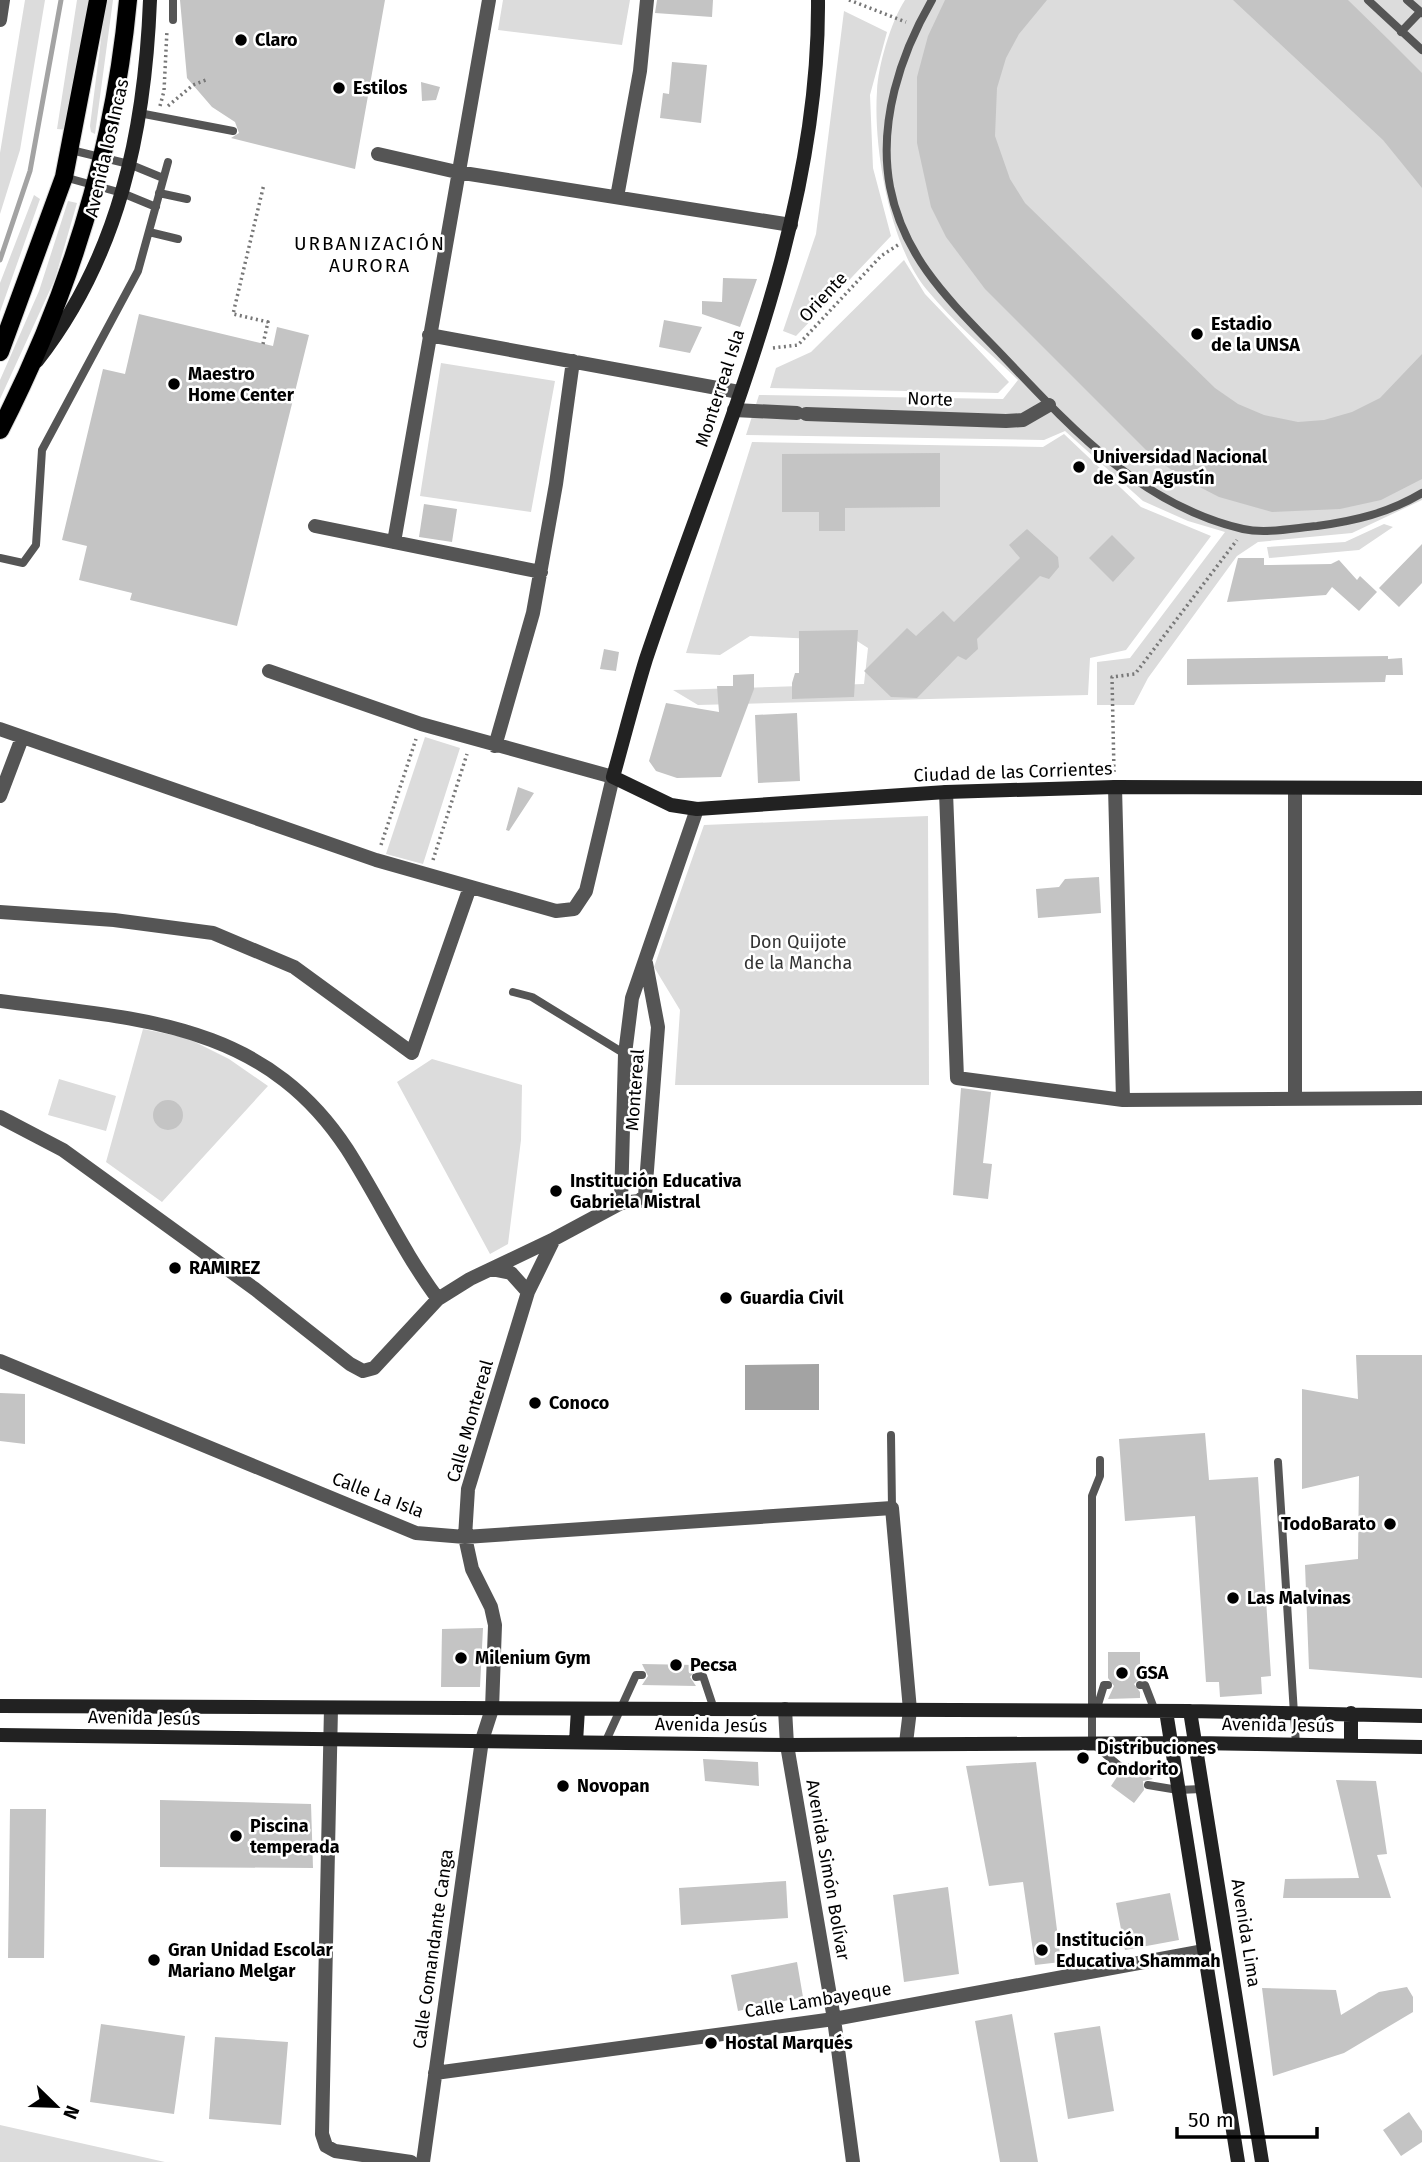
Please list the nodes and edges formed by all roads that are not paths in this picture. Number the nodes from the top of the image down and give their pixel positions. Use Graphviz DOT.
graph roads {
  1 [pos="3,0"];
  2 [pos="98,0"];
  3 [pos="150,0"];
  4 [pos="173,0"];
  5 [pos="489,0"];
  6 [pos="647,0"];
  7 [pos="818,0"];
  8 [pos="932,0"];
  9 [pos="1368,0"];
  10 [pos="1407,0"];
  11 [pos="130,4"];
  12 [pos="1421,12"];
  13 [pos="0,20"];
  14 [pos="170,22"];
  15 [pos="1401,32"];
  16 [pos="1422,50"];
  17 [pos="139,113"];
  18 [pos="233,131"];
  19 [pos="71,150"];
  20 [pos="378,154"];
  21 [pos="104,157"];
  22 [pos="168,162"];
  23 [pos="129,164"];
  24 [pos="457,172"];
  25 [pos="64,177"];
  26 [pos="163,178"];
  27 [pos="97,186"];
  28 [pos="122,193"];
  29 [pos="159,193"];
  30 [pos="617,197"];
  31 [pos="187,199"];
  32 [pos="156,207"];
  33 [pos="791,225"];
  34 [pos="149,232"];
  35 [pos="178,239"];
  36 [pos="429,335"];
  37 [pos="0,352"];
  38 [pos="573,361"];
  39 [pos="32,368"];
  40 [pos="739,392"];
  41 [pos="1049,405"];
  42 [pos="734,410"];
  43 [pos="0,430"];
  44 [pos="1422,493"];
  45 [pos="315,526"];
  46 [pos="394,542"];
  47 [pos="0,558"];
  48 [pos="541,572"];
  49 [pos="270,671"];
  50 [pos="0,729"];
  51 [pos="22,738"];
  52 [pos="495,746"];
  53 [pos="613,777"];
  54 [pos="1115,786"];
  55 [pos="1295,788"];
  56 [pos="1422,788"];
  57 [pos="946,792"];
  58 [pos="0,796"];
  59 [pos="697,809"];
  60 [pos="470,887"];
  61 [pos="0,912"];
  62 [pos="646,962"];
  63 [pos="513,992"];
  64 [pos="0,1001"];
  65 [pos="625,1054"];
  66 [pos="1422,1098"];
  67 [pos="1295,1099"];
  68 [pos="1123,1100"];
  69 [pos="0,1117"];
  70 [pos="621,1203"];
  71 [pos="554,1239"];
  72 [pos="489,1269"];
  73 [pos="528,1292"];
  74 [pos="438,1299"];
  75 [pos="0,1361"];
  76 [pos="891,1435"];
  77 [pos="1100,1460"];
  78 [pos="1278,1462"];
  79 [pos="892,1508"];
  80 [pos="465,1537"];
  81 [pos="642,1675"];
  82 [pos="696,1676"];
  83 [pos="1092,1685"];
  84 [pos="1140,1685"];
  85 [pos="0,1706"];
  86 [pos="331,1708"];
  87 [pos="492,1709"];
  88 [pos="578,1709"];
  89 [pos="619,1709"];
  90 [pos="714,1709"];
  91 [pos="785,1709"];
  92 [pos="910,1710"];
  93 [pos="1094,1711"];
  94 [pos="1161,1711"];
  95 [pos="1190,1711"];
  96 [pos="1294,1713"];
  97 [pos="1352,1713"];
  98 [pos="1422,1716"];
  99 [pos="0,1735"];
  100 [pos="330,1740"];
  101 [pos="482,1740"];
  102 [pos="576,1742"];
  103 [pos="605,1743"];
  104 [pos="906,1743"];
  105 [pos="1093,1743"];
  106 [pos="1171,1743"];
  107 [pos="1194,1743"];
  108 [pos="787,1745"];
  109 [pos="1296,1745"];
  110 [pos="1351,1745"];
  111 [pos="1422,1747"];
  112 [pos="1123,1769"];
  113 [pos="1148,1785"];
  114 [pos="1202,1789"];
  115 [pos="1178,1790"];
  116 [pos="1204,1951"];
  117 [pos="834,2019"];
  118 [pos="435,2073"];
  119 [pos="411,2162"];
  120 [pos="423,2162"];
  121 [pos="853,2162"];
  122 [pos="1238,2162"];
  123 [pos="1262,2162"];
  1 -- 13 [label="street"];
  2 -- 19 [label="main road, Avenida los Incas"];
  3 -- 17 [label="street, Avenida los Incas"];
  4 -- 14 [label="lane"];
  5 -- 24 [label="street"];
  6 -- 30 [label="street"];
  7 -- 33 [label="street, Monterreal Isla"];
  8 -- 41 [label="lane"];
  9 -- 15 [label="lane"];
  10 -- 12 [label="lane"];
  11 -- 21 [label="main road, Avenida los Incas"];
  12 -- 15 [label="lane"];
  15 -- 16 [label="lane"];
  17 -- 18 [label="lane"];
  17 -- 23 [label="street, Avenida los Incas"];
  19 -- 21 [label="lane"];
  19 -- 25 [label="main road, Avenida los Incas"];
  20 -- 24 [label="street"];
  21 -- 23 [label="lane"];
  21 -- 27 [label="main road, Avenida los Incas"];
  22 -- 26 [label="lane"];
  23 -- 26 [label="lane"];
  23 -- 28 [label="street, Avenida los Incas"];
  24 -- 30 [label="street"];
  24 -- 36 [label="street"];
  25 -- 27 [label="lane"];
  25 -- 37 [label="main road, Avenida los Incas"];
  26 -- 29 [label="lane"];
  27 -- 28 [label="lane"];
  27 -- 39 [label="main road, Avenida los Incas"];
  28 -- 32 [label="lane"];
  28 -- 39 [label="street, Avenida los Incas"];
  29 -- 31 [label="lane"];
  29 -- 32 [label="lane"];
  30 -- 33 [label="street"];
  32 -- 34 [label="lane"];
  33 -- 40 [label="street, Monterreal Isla"];
  34 -- 35 [label="lane"];
  34 -- 47 [label="lane"];
  36 -- 38 [label="street"];
  36 -- 46 [label="street"];
  38 -- 40 [label="street"];
  38 -- 48 [label="street"];
  39 -- 43 [label="main road, Avenida los Incas"];
  40 -- 42 [label="street, Monterreal Isla"];
  41 -- 42 [label="street, Norte"];
  41 -- 44 [label="lane"];
  42 -- 53 [label="street, Monterreal Isla"];
  45 -- 46 [label="street"];
  46 -- 48 [label="street"];
  48 -- 52 [label="street"];
  49 -- 52 [label="street"];
  50 -- 51 [label="street"];
  51 -- 58 [label="street"];
  51 -- 60 [label="street"];
  52 -- 53 [label="street"];
  53 -- 59 [label="street, Ciudad de las Corrientes"];
  53 -- 60 [label="street"];
  54 -- 55 [label="street, Ciudad de las Corrientes"];
  54 -- 57 [label="street, Ciudad de las Corrientes"];
  54 -- 68 [label="street"];
  55 -- 56 [label="street, Ciudad de las Corrientes"];
  55 -- 67 [label="street"];
  57 -- 59 [label="street, Ciudad de las Corrientes"];
  57 -- 68 [label="street"];
  59 -- 62 [label="street, Montereal"];
  60 -- 61 [label="street"];
  62 -- 65 [label="street, Montereal"];
  62 -- 70 [label="street, Montereal"];
  63 -- 65 [label="lane"];
  64 -- 74 [label="street"];
  65 -- 70 [label="street, Montereal"];
  66 -- 67 [label="street"];
  67 -- 68 [label="street"];
  69 -- 74 [label="street, Montereal"];
  70 -- 71 [label="street, Montereal"];
  71 -- 72 [label="street, Montereal"];
  71 -- 73 [label="street, Calle Montereal"];
  72 -- 73 [label="street"];
  72 -- 74 [label="street, Montereal"];
  73 -- 80 [label="street, Calle Montereal"];
  75 -- 80 [label="street, Calle La Isla"];
  76 -- 79 [label="lane"];
  77 -- 83 [label="lane"];
  78 -- 96 [label="lane"];
  79 -- 80 [label="street, Calle La Isla"];
  79 -- 92 [label="street"];
  80 -- 87 [label="street, Calle Montereal"];
  81 -- 89 [label="lane"];
  82 -- 90 [label="lane"];
  83 -- 93 [label="lane"];
  83 -- 93 [label="lane"];
  84 -- 94 [label="lane"];
  85 -- 86 [label="street, Avenida Jesús"];
  86 -- 87 [label="street, Avenida Jesús"];
  86 -- 100 [label="street"];
  87 -- 88 [label="street, Avenida Jesús"];
  87 -- 101 [label="street, Calle Montereal"];
  88 -- 89 [label="street, Avenida Jesús"];
  88 -- 102 [label="street"];
  89 -- 90 [label="street, Avenida Jesús"];
  89 -- 103 [label="lane"];
  90 -- 91 [label="street, Avenida Jesús"];
  91 -- 92 [label="street, Avenida Jesús"];
  91 -- 108 [label="street, Avenida Simón Bolívar"];
  92 -- 93 [label="street, Avenida Jesús"];
  92 -- 104 [label="street"];
  93 -- 94 [label="street, Avenida Jesús"];
  93 -- 105 [label="lane"];
  94 -- 95 [label="street, Avenida Jesús"];
  94 -- 106 [label="street"];
  95 -- 96 [label="street, Avenida Jesús"];
  95 -- 107 [label="street, Avenida Lima"];
  96 -- 97 [label="street, Avenida Jesús"];
  96 -- 109 [label="lane"];
  97 -- 98 [label="street, Avenida Jesús"];
  97 -- 110 [label="street"];
  99 -- 100 [label="street, Avenida Jesús"];
  100 -- 101 [label="street, Avenida Jesús"];
  100 -- 119 [label="street"];
  101 -- 102 [label="street, Avenida Jesús"];
  101 -- 118 [label="street, Calle Comandante Canga"];
  102 -- 103 [label="street, Avenida Jesús"];
  103 -- 108 [label="street, Avenida Jesús"];
  104 -- 105 [label="street, Avenida Jesús"];
  104 -- 108 [label="street, Avenida Jesús"];
  105 -- 106 [label="street, Avenida Jesús"];
  105 -- 112 [label="lane"];
  106 -- 107 [label="street, Avenida Jesús"];
  106 -- 115 [label="street"];
  107 -- 109 [label="street, Avenida Jesús"];
  107 -- 114 [label="street, Avenida Lima"];
  108 -- 117 [label="street, Avenida Simón Bolívar"];
  109 -- 110 [label="street, Avenida Jesús"];
  110 -- 111 [label="street, Avenida Jesús"];
  113 -- 115 [label="lane"];
  114 -- 115 [label="lane"];
  114 -- 123 [label="street, Avenida Lima"];
  115 -- 116 [label="street"];
  116 -- 117 [label="street, Calle Lambayeque"];
  116 -- 122 [label="street"];
  117 -- 118 [label="street, Calle Lambayeque"];
  117 -- 121 [label="street, Avenida Simón Bolívar"];
  118 -- 120 [label="street, Calle Comandante Canga"];
}
